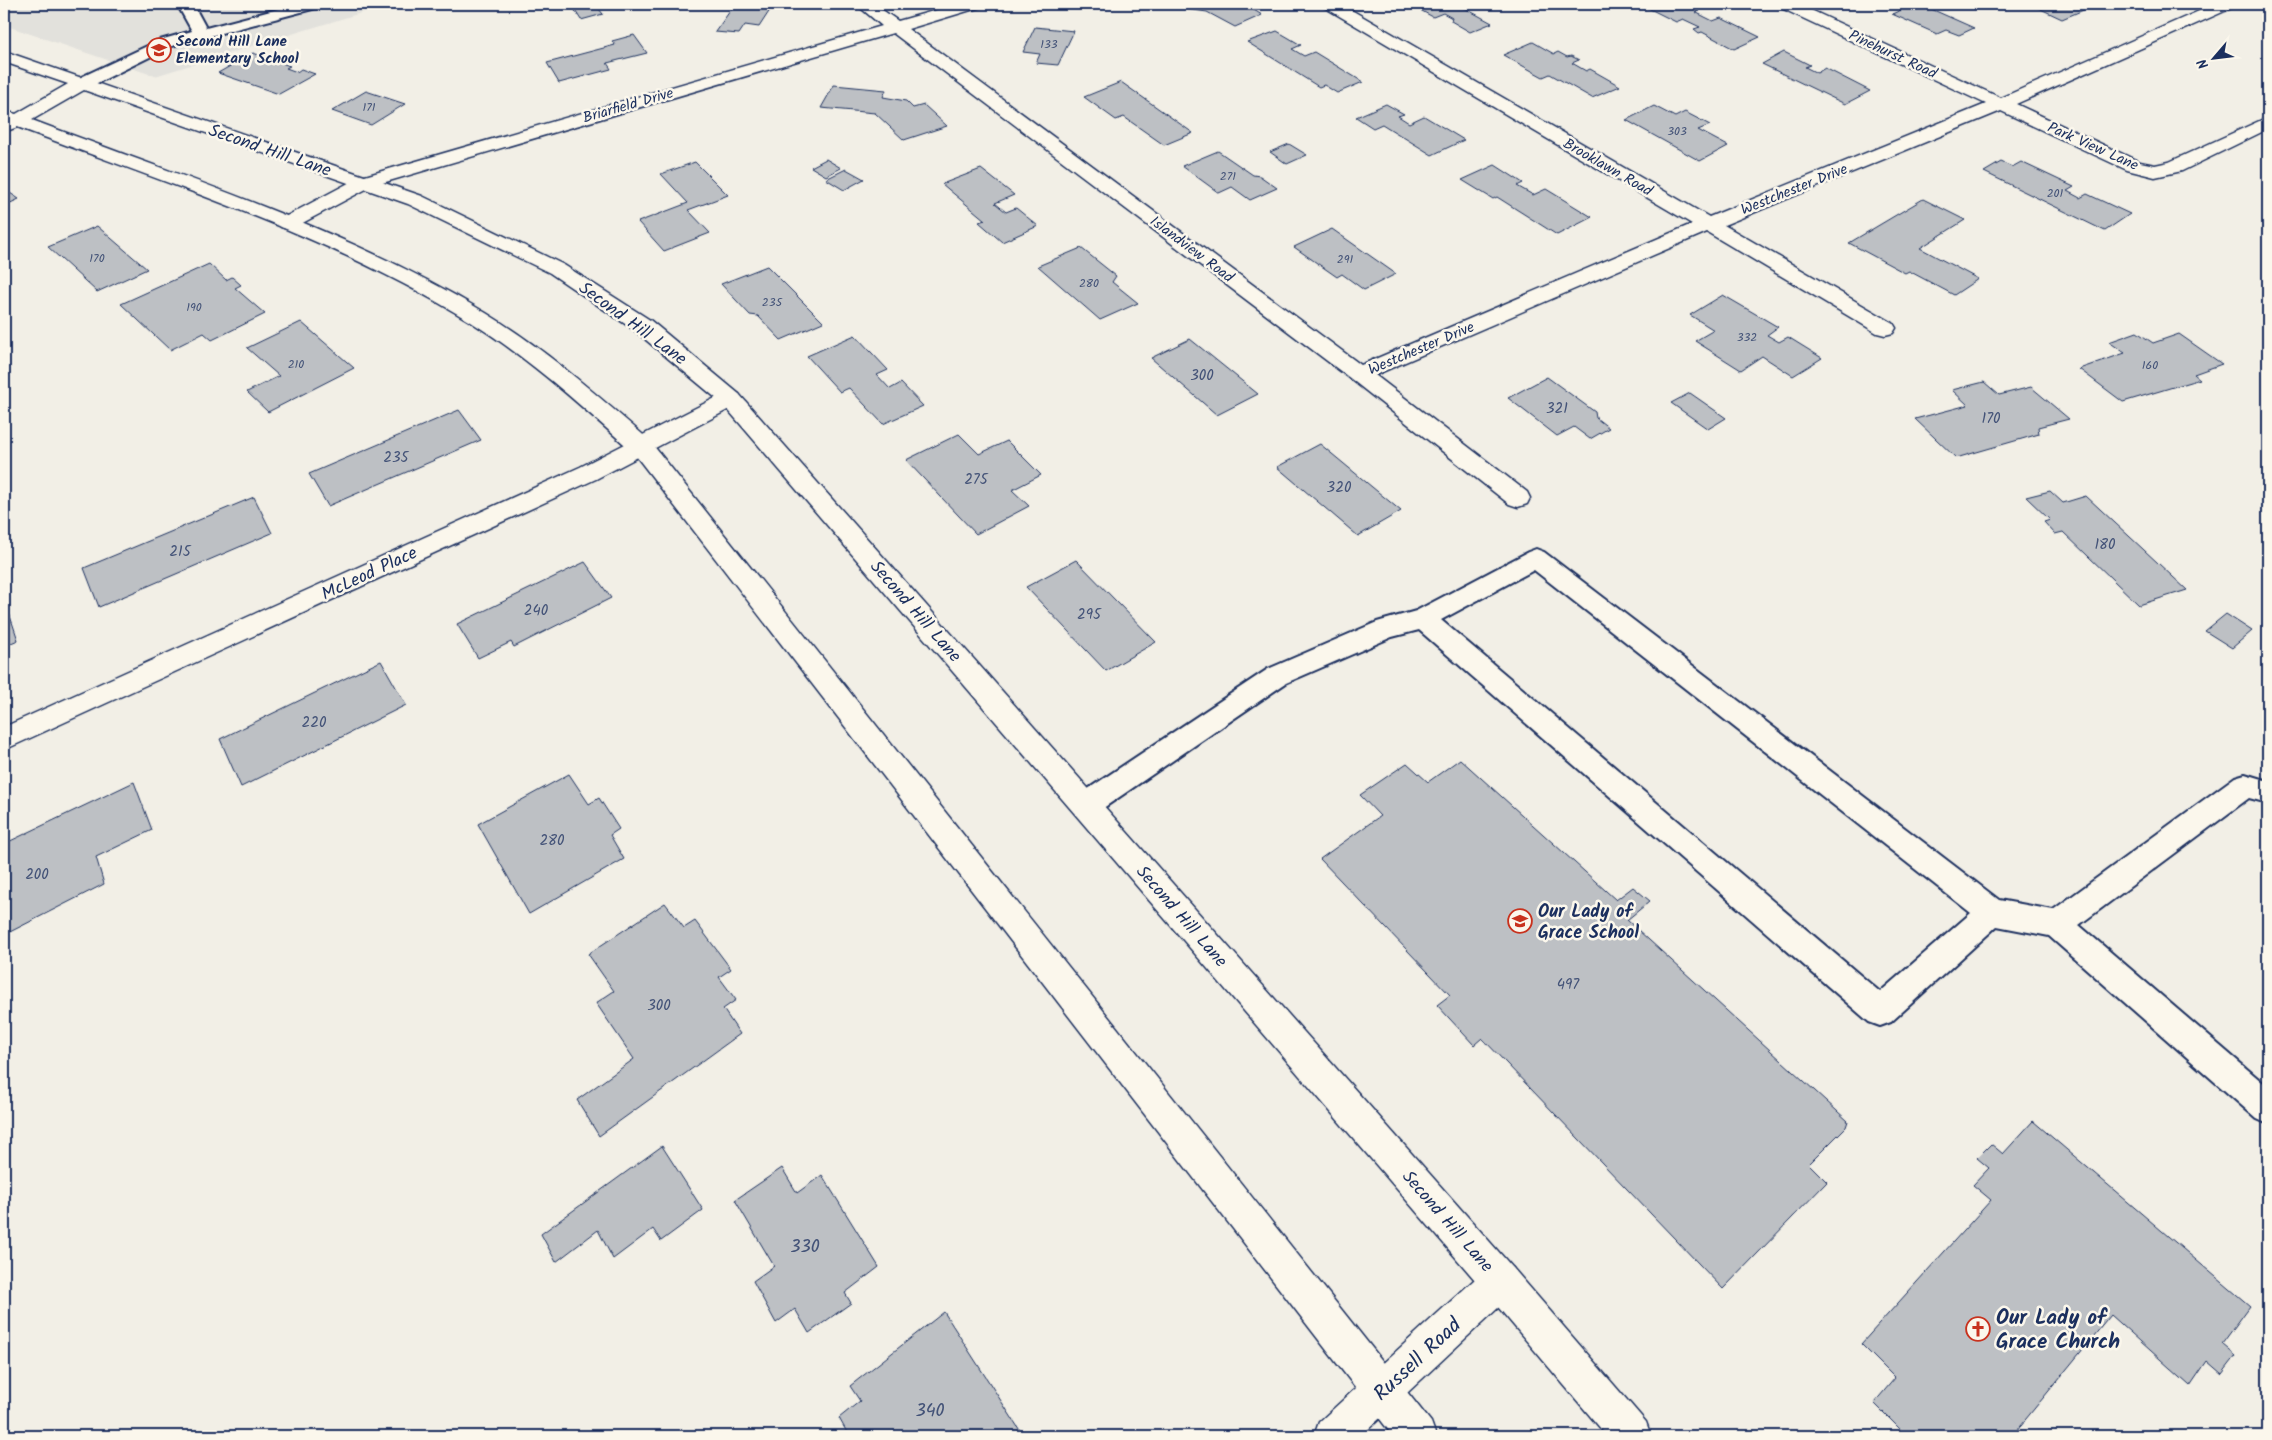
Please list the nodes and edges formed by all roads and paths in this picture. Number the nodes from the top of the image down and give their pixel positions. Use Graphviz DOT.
graph roads {
  1 [pos="185,4"];
  2 [pos="314,4"];
  3 [pos="864,4"];
  4 [pos="975,4"];
  5 [pos="1330,4"];
  6 [pos="1785,4"];
  7 [pos="2228,4"];
  8 [pos="291,7"];
  9 [pos="894,27"];
  10 [pos="201,34"];
  11 [pos="4,56"];
  12 [pos="82,83"];
  13 [pos="2002,104"];
  14 [pos="8,122"];
  15 [pos="2268,122"];
  16 [pos="365,182"];
  17 [pos="288,223"];
  18 [pos="1707,225"];
  19 [pos="1886,328"];
  20 [pos="1359,374"];
  21 [pos="731,399"];
  22 [pos="641,446"];
  23 [pos="1518,498"];
  24 [pos="1423,619"];
  25 [pos="4,739"];
  26 [pos="2268,792"];
  27 [pos="1086,806"];
  28 [pos="1992,912"];
  29 [pos="2057,924"];
  30 [pos="2268,1108"];
  31 [pos="1500,1281"];
  32 [pos="1382,1391"];
  33 [pos="1333,1436"];
  34 [pos="1418,1436"];
  35 [pos="1632,1436"];
  1 -- 10 [label="lane"];
  2 -- 8 [label="lane"];
  3 -- 9 [label="street, Islandview Road"];
  4 -- 9 [label="street, Briarfield Drive"];
  5 -- 18 [label="street, Brooklawn Road"];
  6 -- 13 [label="street, Pinehurst Road"];
  7 -- 13 [label="street, Westchester Drive"];
  8 -- 10 [label="lane"];
  9 -- 16 [label="street, Briarfield Drive"];
  9 -- 20 [label="street, Islandview Road"];
  10 -- 12 [label="lane"];
  11 -- 12 [label="street, Second Hill Lane"];
  12 -- 14 [label="street"];
  12 -- 16 [label="street, Second Hill Lane"];
  13 -- 15 [label="street, Park View Lane"];
  13 -- 18 [label="street, Westchester Drive"];
  14 -- 17 [label="street"];
  16 -- 17 [label="street, Briarfield Drive"];
  16 -- 21 [label="street, Second Hill Lane"];
  17 -- 22 [label="street"];
  18 -- 19 [label="street, Brooklawn Road"];
  18 -- 20 [label="street, Westchester Drive"];
  20 -- 23 [label="street, Islandview Road"];
  21 -- 22 [label="street, McLeod Place"];
  21 -- 27 [label="street, Second Hill Lane"];
  22 -- 25 [label="street, McLeod Place"];
  22 -- 32 [label="street"];
  24 -- 27 [label="lane"];
  24 -- 28 [label="lane"];
  24 -- 28 [label="lane"];
  26 -- 29 [label="lane"];
  27 -- 31 [label="street, Second Hill Lane"];
  28 -- 29 [label="lane"];
  29 -- 30 [label="lane"];
  31 -- 32 [label="street, Russell Road"];
  31 -- 35 [label="street, Second Hill Lane"];
  32 -- 33 [label="street, Russell Road"];
  32 -- 34 [label="street"];
}
